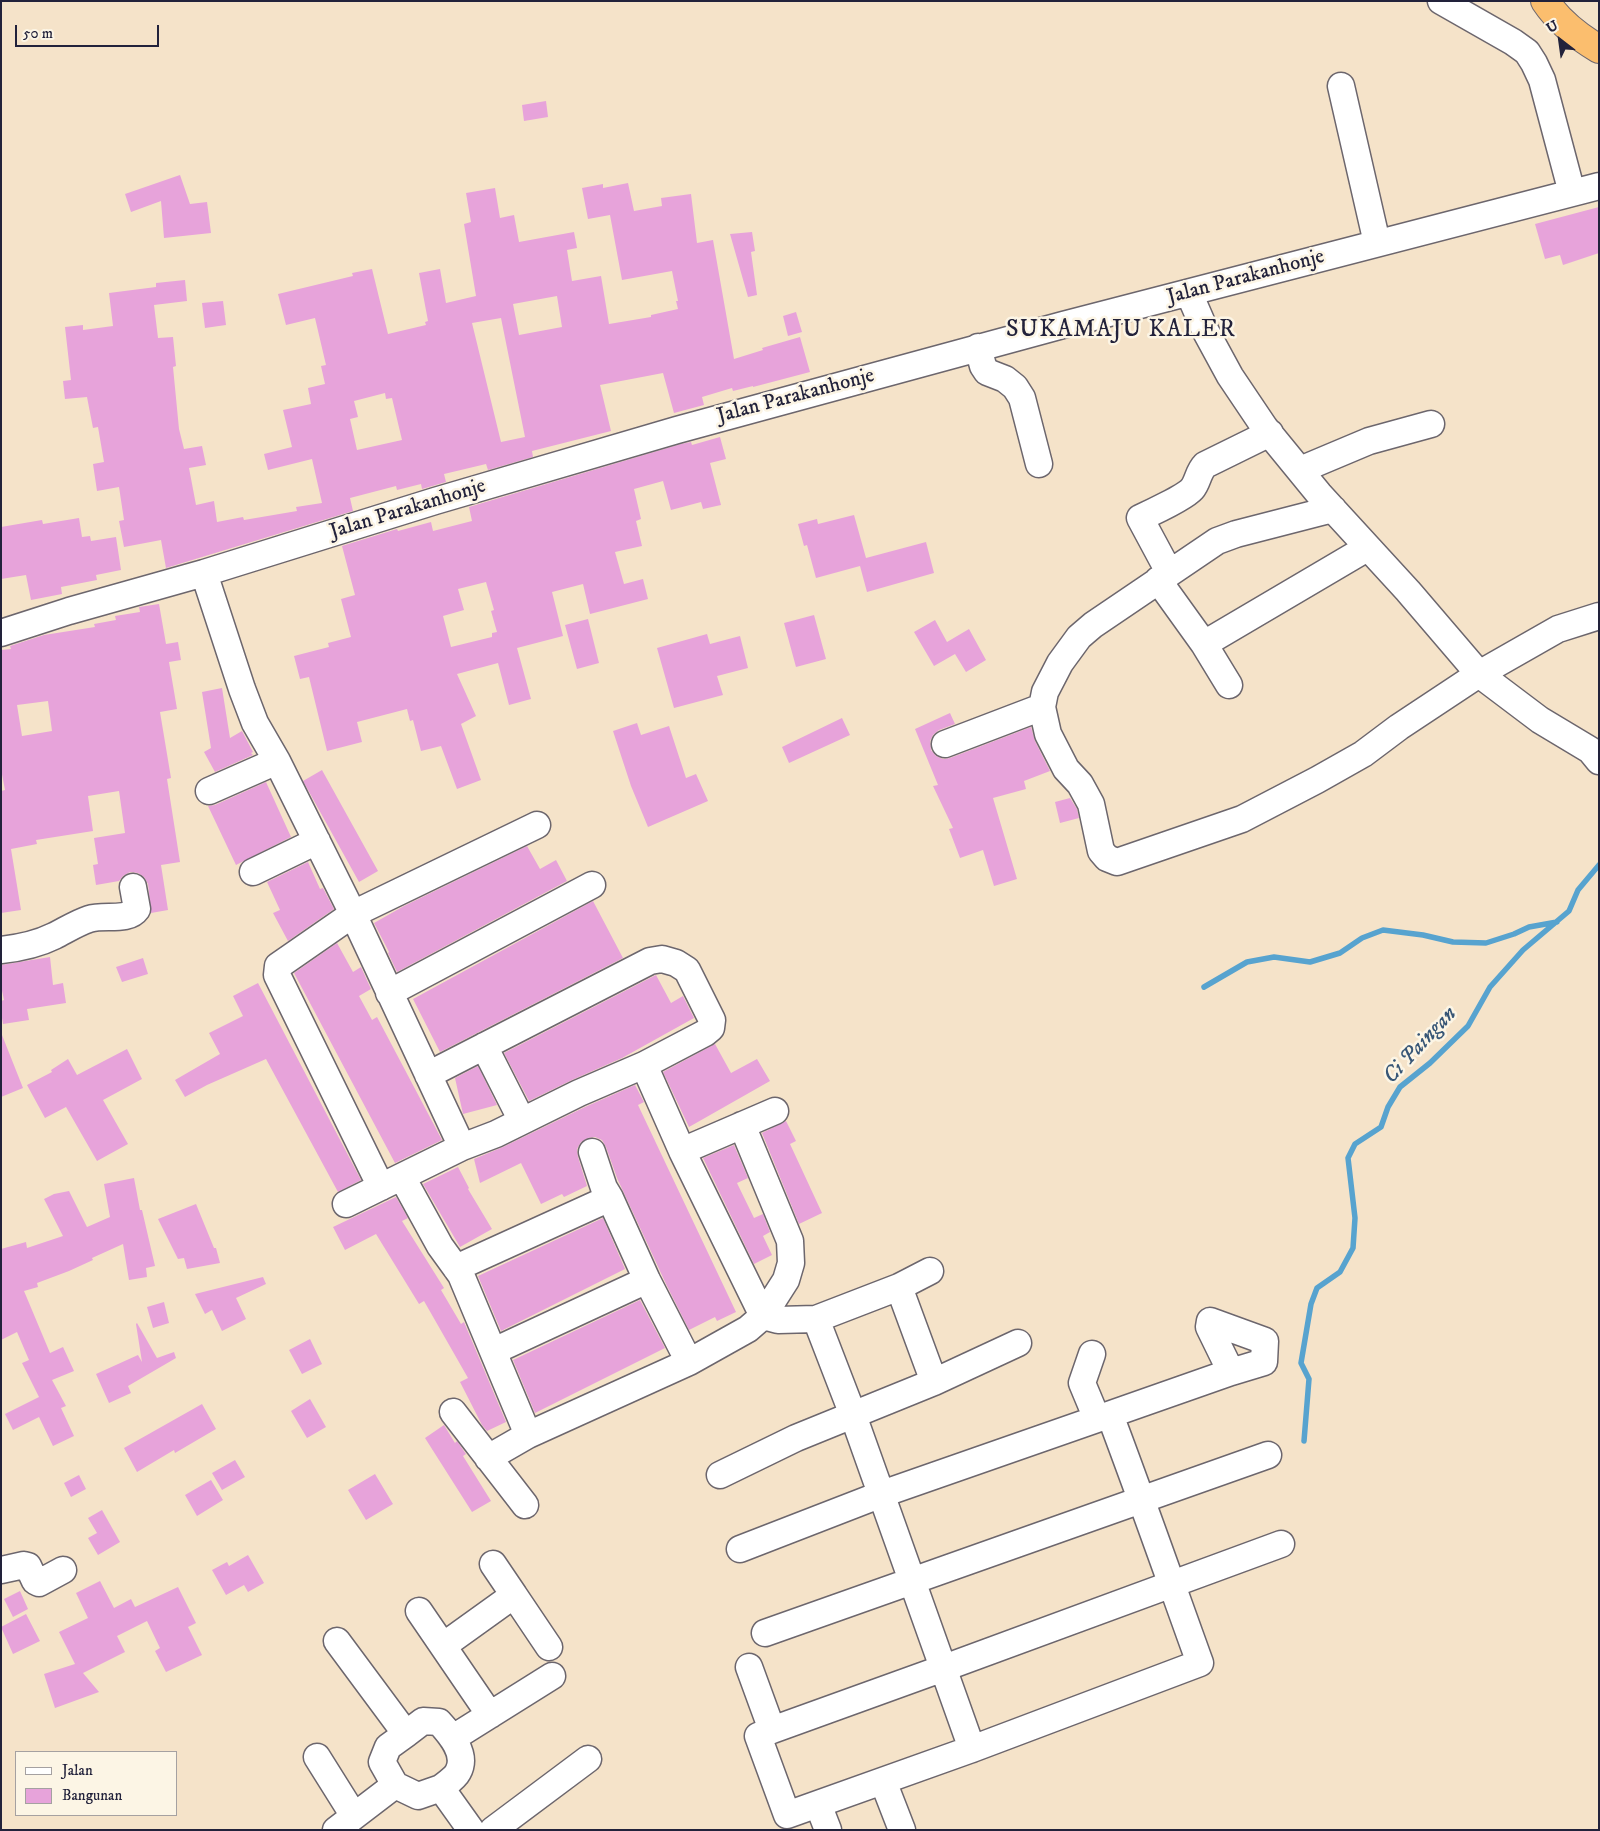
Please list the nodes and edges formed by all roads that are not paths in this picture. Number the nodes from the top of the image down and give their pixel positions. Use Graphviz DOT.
graph roads {
  1 [pos="1441,1"];
  2 [pos="1545,1"];
  3 [pos="1599,49"];
  4 [pos="1341,86"];
  5 [pos="1599,186"];
  6 [pos="1572,193"];
  7 [pos="1377,244"];
  8 [pos="1189,293"];
  9 [pos="978,347"];
  10 [pos="1431,424"];
  11 [pos="1270,433"];
  12 [pos="1039,464"];
  13 [pos="1300,470"];
  14 [pos="1333,509"];
  15 [pos="1366,548"];
  16 [pos="204,573"];
  17 [pos="1164,576"];
  18 [pos="1599,616"];
  19 [pos="1,633"];
  20 [pos="1204,644"];
  21 [pos="1479,674"];
  22 [pos="1229,685"];
  23 [pos="1042,707"];
  24 [pos="945,744"];
  25 [pos="277,761"];
  26 [pos="1599,761"];
  27 [pos="209,791"];
  28 [pos="537,825"];
  29 [pos="316,841"];
  30 [pos="253,872"];
  31 [pos="592,886"];
  32 [pos="135,899"];
  33 [pos="353,914"];
  34 [pos="1,950"];
  35 [pos="389,992"];
  36 [pos="484,1046"];
  37 [pos="644,1065"];
  38 [pos="428,1075"];
  39 [pos="775,1111"];
  40 [pos="522,1121"];
  41 [pos="742,1125"];
  42 [pos="462,1147"];
  43 [pos="682,1151"];
  44 [pos="592,1152"];
  45 [pos="391,1182"];
  46 [pos="610,1198"];
  47 [pos="346,1204"];
  48 [pos="456,1268"];
  49 [pos="930,1271"];
  50 [pos="647,1280"];
  51 [pos="899,1286"];
  52 [pos="762,1316"];
  53 [pos="816,1318"];
  54 [pos="1018,1343"];
  55 [pos="494,1351"];
  56 [pos="1092,1354"];
  57 [pos="689,1362"];
  58 [pos="1231,1372"];
  59 [pos="934,1382"];
  60 [pos="453,1412"];
  61 [pos="853,1415"];
  62 [pos="1103,1417"];
  63 [pos="528,1435"];
  64 [pos="1268,1455"];
  65 [pos="488,1458"];
  66 [pos="720,1475"];
  67 [pos="882,1494"];
  68 [pos="1142,1499"];
  69 [pos="525,1505"];
  70 [pos="1281,1544"];
  71 [pos="740,1548"];
  72 [pos="493,1564"];
  73 [pos="1,1570"];
  74 [pos="62,1570"];
  75 [pos="912,1582"];
  76 [pos="1172,1585"];
  77 [pos="514,1595"];
  78 [pos="419,1611"];
  79 [pos="765,1633"];
  80 [pos="337,1641"];
  81 [pos="442,1646"];
  82 [pos="549,1647"];
  83 [pos="749,1667"];
  84 [pos="943,1669"];
  85 [pos="552,1676"];
  86 [pos="490,1715"];
  87 [pos="772,1730"];
  88 [pos="406,1734"];
  89 [pos="453,1738"];
  90 [pos="972,1749"];
  91 [pos="317,1757"];
  92 [pos="588,1759"];
  93 [pos="883,1781"];
  94 [pos="395,1785"];
  95 [pos="441,1788"];
  96 [pos="818,1804"];
  97 [pos="345,1823"];
  98 [pos="471,1830"];
  99 [pos="493,1830"];
  100 [pos="828,1830"];
  101 [pos="902,1830"];
  1 -- 6 [label="street"];
  2 -- 3 [label="highway"];
  4 -- 7 [label="street"];
  5 -- 6 [label="street, Jalan Parakanhonje"];
  6 -- 7 [label="street, Jalan Parakanhonje"];
  7 -- 8 [label="street, Jalan Parakanhonje"];
  8 -- 9 [label="street, Jalan Parakanhonje"];
  8 -- 11 [label="street"];
  9 -- 12 [label="street"];
  9 -- 16 [label="street, Jalan Parakanhonje"];
  10 -- 13 [label="street"];
  11 -- 13 [label="street"];
  11 -- 17 [label="street"];
  13 -- 14 [label="street"];
  14 -- 15 [label="street"];
  14 -- 17 [label="street"];
  15 -- 20 [label="street"];
  15 -- 21 [label="street"];
  16 -- 19 [label="street, Jalan Parakanhonje"];
  16 -- 25 [label="street"];
  17 -- 20 [label="street"];
  17 -- 23 [label="street"];
  18 -- 21 [label="street"];
  20 -- 22 [label="street"];
  21 -- 23 [label="street"];
  21 -- 26 [label="street"];
  23 -- 24 [label="street"];
  25 -- 27 [label="street"];
  25 -- 29 [label="street"];
  28 -- 33 [label="street"];
  29 -- 30 [label="street"];
  29 -- 33 [label="street"];
  31 -- 35 [label="street"];
  32 -- 34 [label="street"];
  33 -- 35 [label="street"];
  33 -- 45 [label="street"];
  35 -- 38 [label="street"];
  36 -- 37 [label="street"];
  36 -- 38 [label="street"];
  36 -- 40 [label="street"];
  37 -- 40 [label="street"];
  37 -- 43 [label="street"];
  38 -- 42 [label="street"];
  39 -- 41 [label="street"];
  40 -- 42 [label="street"];
  41 -- 43 [label="street"];
  41 -- 52 [label="street"];
  42 -- 45 [label="street"];
  43 -- 52 [label="street"];
  44 -- 46 [label="street"];
  45 -- 47 [label="street"];
  45 -- 48 [label="street"];
  46 -- 48 [label="street"];
  46 -- 50 [label="street"];
  48 -- 55 [label="street"];
  49 -- 51 [label="street"];
  50 -- 55 [label="street"];
  50 -- 57 [label="street"];
  51 -- 53 [label="street"];
  51 -- 59 [label="street"];
  52 -- 53 [label="street"];
  52 -- 57 [label="street"];
  53 -- 61 [label="street"];
  54 -- 59 [label="street"];
  55 -- 63 [label="street"];
  56 -- 62 [label="street"];
  57 -- 63 [label="street"];
  58 -- 62 [label="street"];
  59 -- 61 [label="street"];
  60 -- 65 [label="street"];
  61 -- 66 [label="street"];
  61 -- 67 [label="street"];
  62 -- 67 [label="street"];
  62 -- 68 [label="street"];
  63 -- 65 [label="street"];
  64 -- 68 [label="street"];
  65 -- 69 [label="street"];
  67 -- 71 [label="street"];
  67 -- 75 [label="street"];
  68 -- 75 [label="street"];
  68 -- 76 [label="street"];
  70 -- 76 [label="street"];
  72 -- 77 [label="street"];
  73 -- 74 [label="street"];
  75 -- 79 [label="street"];
  75 -- 84 [label="street"];
  76 -- 84 [label="street"];
  76 -- 90 [label="street"];
  77 -- 81 [label="street"];
  77 -- 82 [label="street"];
  78 -- 81 [label="street"];
  80 -- 88 [label="street"];
  81 -- 86 [label="street"];
  83 -- 87 [label="street"];
  84 -- 87 [label="street"];
  84 -- 90 [label="street"];
  85 -- 86 [label="street"];
  86 -- 89 [label="street"];
  87 -- 96 [label="street"];
  88 -- 89 [label="street"];
  88 -- 94 [label="street"];
  89 -- 95 [label="street"];
  90 -- 93 [label="street"];
  91 -- 97 [label="street"];
  92 -- 99 [label="street"];
  93 -- 96 [label="street"];
  93 -- 101 [label="street"];
  94 -- 95 [label="street"];
  94 -- 97 [label="street"];
  95 -- 98 [label="street"];
  96 -- 100 [label="street"];
}
